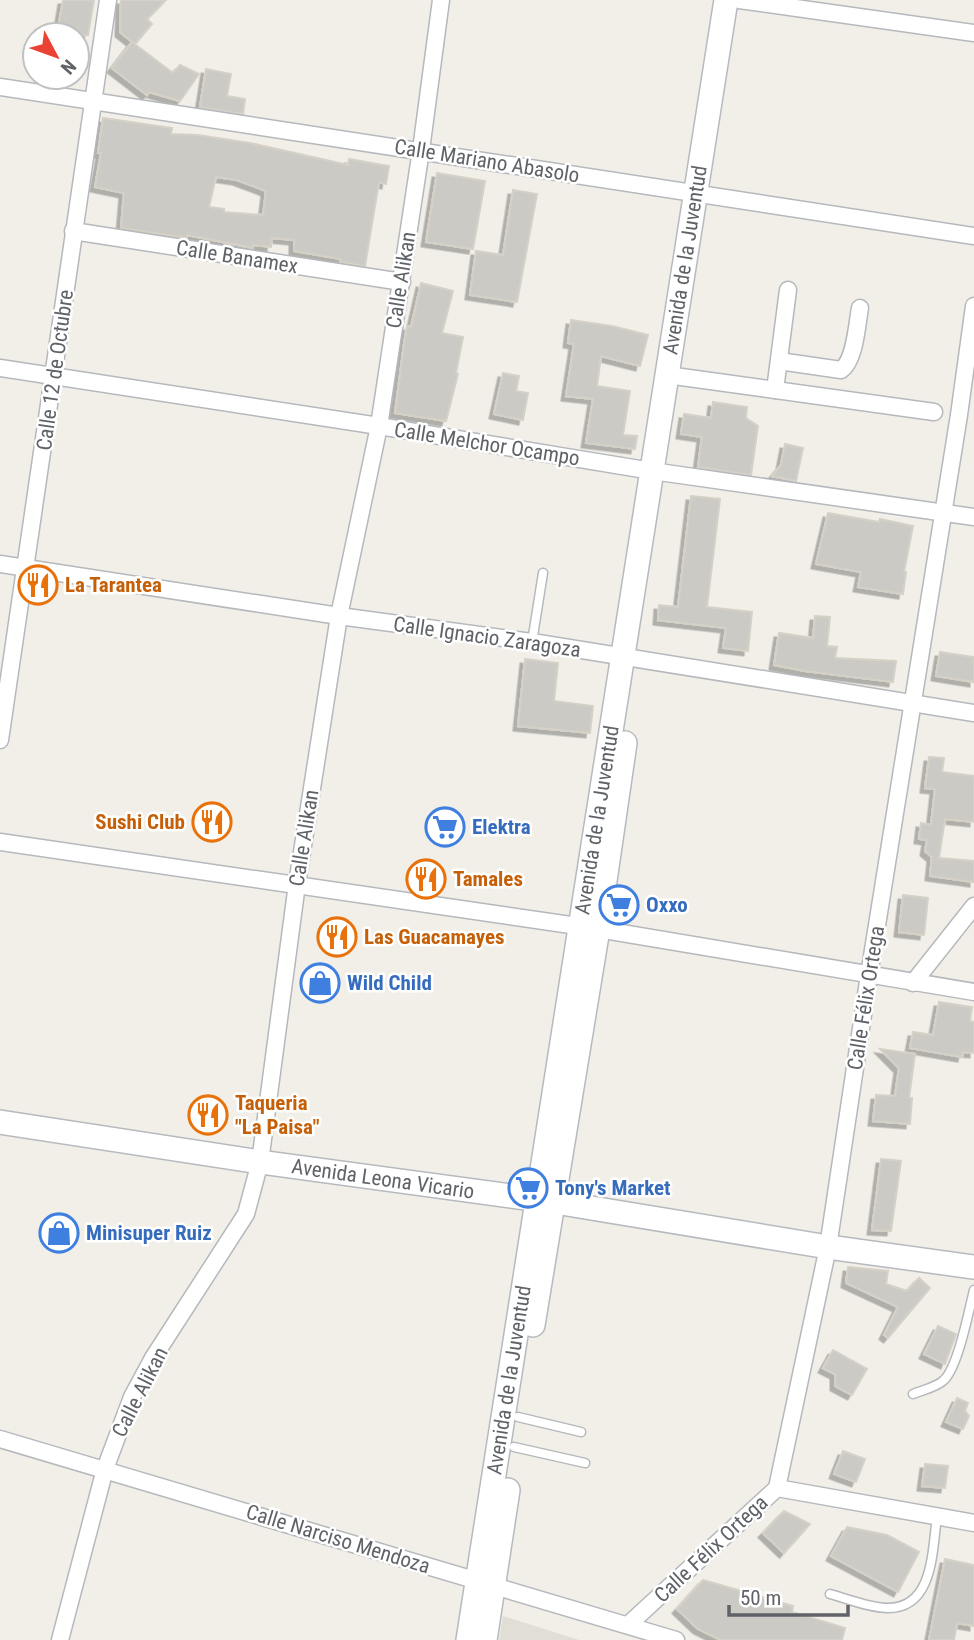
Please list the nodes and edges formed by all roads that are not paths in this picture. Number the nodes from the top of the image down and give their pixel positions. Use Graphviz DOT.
graph roads {
  1 [pos="108,0"];
  2 [pos="441,0"];
  3 [pos="726,0"];
  4 [pos="739,0"];
  5 [pos="974,33"];
  6 [pos="0,88"];
  7 [pos="92,101"];
  8 [pos="421,150"];
  9 [pos="702,195"];
  10 [pos="73,231"];
  11 [pos="974,236"];
  12 [pos="402,282"];
  13 [pos="788,290"];
  14 [pos="974,306"];
  15 [pos="860,308"];
  16 [pos="779,361"];
  17 [pos="0,368"];
  18 [pos="55,375"];
  19 [pos="673,376"];
  20 [pos="775,390"];
  21 [pos="934,412"];
  22 [pos="379,426"];
  23 [pos="659,472"];
  24 [pos="944,512"];
  25 [pos="974,517"];
  26 [pos="0,564"];
  27 [pos="27,568"];
  28 [pos="543,573"];
  29 [pos="339,616"];
  30 [pos="531,642"];
  31 [pos="630,659"];
  32 [pos="914,702"];
  33 [pos="974,713"];
  34 [pos="0,740"];
  35 [pos="0,842"];
  36 [pos="297,884"];
  37 [pos="974,906"];
  38 [pos="589,928"];
  39 [pos="869,975"];
  40 [pos="914,983"];
  41 [pos="974,992"];
  42 [pos="0,1122"];
  43 [pos="260,1162"];
  44 [pos="546,1201"];
  45 [pos="828,1247"];
  46 [pos="974,1267"];
  47 [pos="974,1290"];
  48 [pos="913,1394"];
  49 [pos="518,1417"];
  50 [pos="581,1432"];
  51 [pos="0,1439"];
  52 [pos="514,1447"];
  53 [pos="585,1463"];
  54 [pos="105,1469"];
  55 [pos="777,1488"];
  56 [pos="937,1517"];
  57 [pos="974,1523"];
  58 [pos="485,1584"];
  59 [pos="830,1594"];
  60 [pos="628,1625"];
  61 [pos="60,1640"];
  62 [pos="468,1640"];
  63 [pos="485,1640"];
  64 [pos="676,1640"];
  1 -- 7 [label="street, Calle 12 de Octubre"];
  2 -- 8 [label="street, Calle Alikan"];
  3 -- 9 [label="street, Avenida de la Juventud"];
  4 -- 5 [label="street"];
  4 -- 9 [label="street, Avenida de la Juventud"];
  6 -- 7 [label="street, Calle Mariano Abasolo"];
  7 -- 8 [label="street, Calle Mariano Abasolo"];
  7 -- 10 [label="street, Calle 12 de Octubre"];
  8 -- 9 [label="street, Calle Mariano Abasolo"];
  8 -- 12 [label="street, Calle Alikan"];
  9 -- 11 [label="street, Calle Mariano Abasolo"];
  9 -- 19 [label="street, Avenida de la Juventud"];
  10 -- 12 [label="street, Calle Banamex"];
  10 -- 18 [label="street, Calle 12 de Octubre"];
  12 -- 22 [label="street, Calle Alikan"];
  13 -- 16 [label="street"];
  14 -- 24 [label="street, Calle Félix Ortega"];
  15 -- 16 [label="street"];
  16 -- 20 [label="street"];
  17 -- 18 [label="street, Calle Melchor Ocampo"];
  18 -- 22 [label="street, Calle Melchor Ocampo"];
  18 -- 27 [label="street, Calle 12 de Octubre"];
  19 -- 20 [label="street"];
  19 -- 23 [label="street, Avenida de la Juventud"];
  20 -- 21 [label="street"];
  22 -- 23 [label="street, Calle Melchor Ocampo"];
  22 -- 29 [label="street, Calle Alikan"];
  23 -- 24 [label="street, Calle Melchor Ocampo"];
  23 -- 31 [label="street, Avenida de la Juventud"];
  24 -- 25 [label="street, Calle Melchor Ocampo"];
  24 -- 32 [label="street, Calle Félix Ortega"];
  26 -- 27 [label="street, Calle Ignacio Zaragoza"];
  27 -- 29 [label="street, Calle Ignacio Zaragoza"];
  27 -- 34 [label="street, Calle 12 de Octubre"];
  28 -- 30 [label="lane"];
  29 -- 30 [label="street, Calle Ignacio Zaragoza"];
  29 -- 36 [label="street, Calle Alikan"];
  30 -- 31 [label="street, Calle Ignacio Zaragoza"];
  31 -- 32 [label="street, Calle Ignacio Zaragoza"];
  31 -- 38 [label="street, Avenida de la Juventud"];
  32 -- 33 [label="street, Calle Ignacio Zaragoza"];
  32 -- 39 [label="street, Calle Félix Ortega"];
  35 -- 36 [label="street"];
  36 -- 38 [label="street"];
  36 -- 43 [label="street, Calle Alikan"];
  37 -- 40 [label="street"];
  38 -- 39 [label="street"];
  38 -- 44 [label="street, Avenida de la Juventud"];
  39 -- 40 [label="street"];
  39 -- 45 [label="street, Calle Félix Ortega"];
  40 -- 41 [label="street"];
  42 -- 43 [label="street, Avenida Leona Vicario"];
  43 -- 44 [label="street, Avenida Leona Vicario"];
  43 -- 54 [label="street, Calle Alikan"];
  44 -- 45 [label="street, Avenida Leona Vicario"];
  44 -- 49 [label="street, Avenida de la Juventud"];
  44 -- 58 [label="street, Avenida de la Juventud"];
  45 -- 46 [label="street, Avenida Leona Vicario"];
  45 -- 55 [label="street, Calle Félix Ortega"];
  47 -- 48 [label="lane"];
  49 -- 50 [label="lane"];
  49 -- 52 [label="street, Avenida de la Juventud"];
  51 -- 54 [label="street, Calle Narciso Mendoza"];
  52 -- 53 [label="lane"];
  52 -- 58 [label="street, Avenida de la Juventud"];
  54 -- 58 [label="street, Calle Narciso Mendoza"];
  54 -- 61 [label="street, Calle Alikan"];
  55 -- 56 [label="street"];
  55 -- 60 [label="street, Calle Félix Ortega"];
  56 -- 57 [label="street"];
  56 -- 59 [label="lane"];
  58 -- 60 [label="street, Calle Narciso Mendoza"];
  58 -- 62 [label="street, Avenida de la Juventud"];
  58 -- 63 [label="street, Avenida de la Juventud"];
  60 -- 64 [label="street, Calle Narciso Mendoza"];
}
